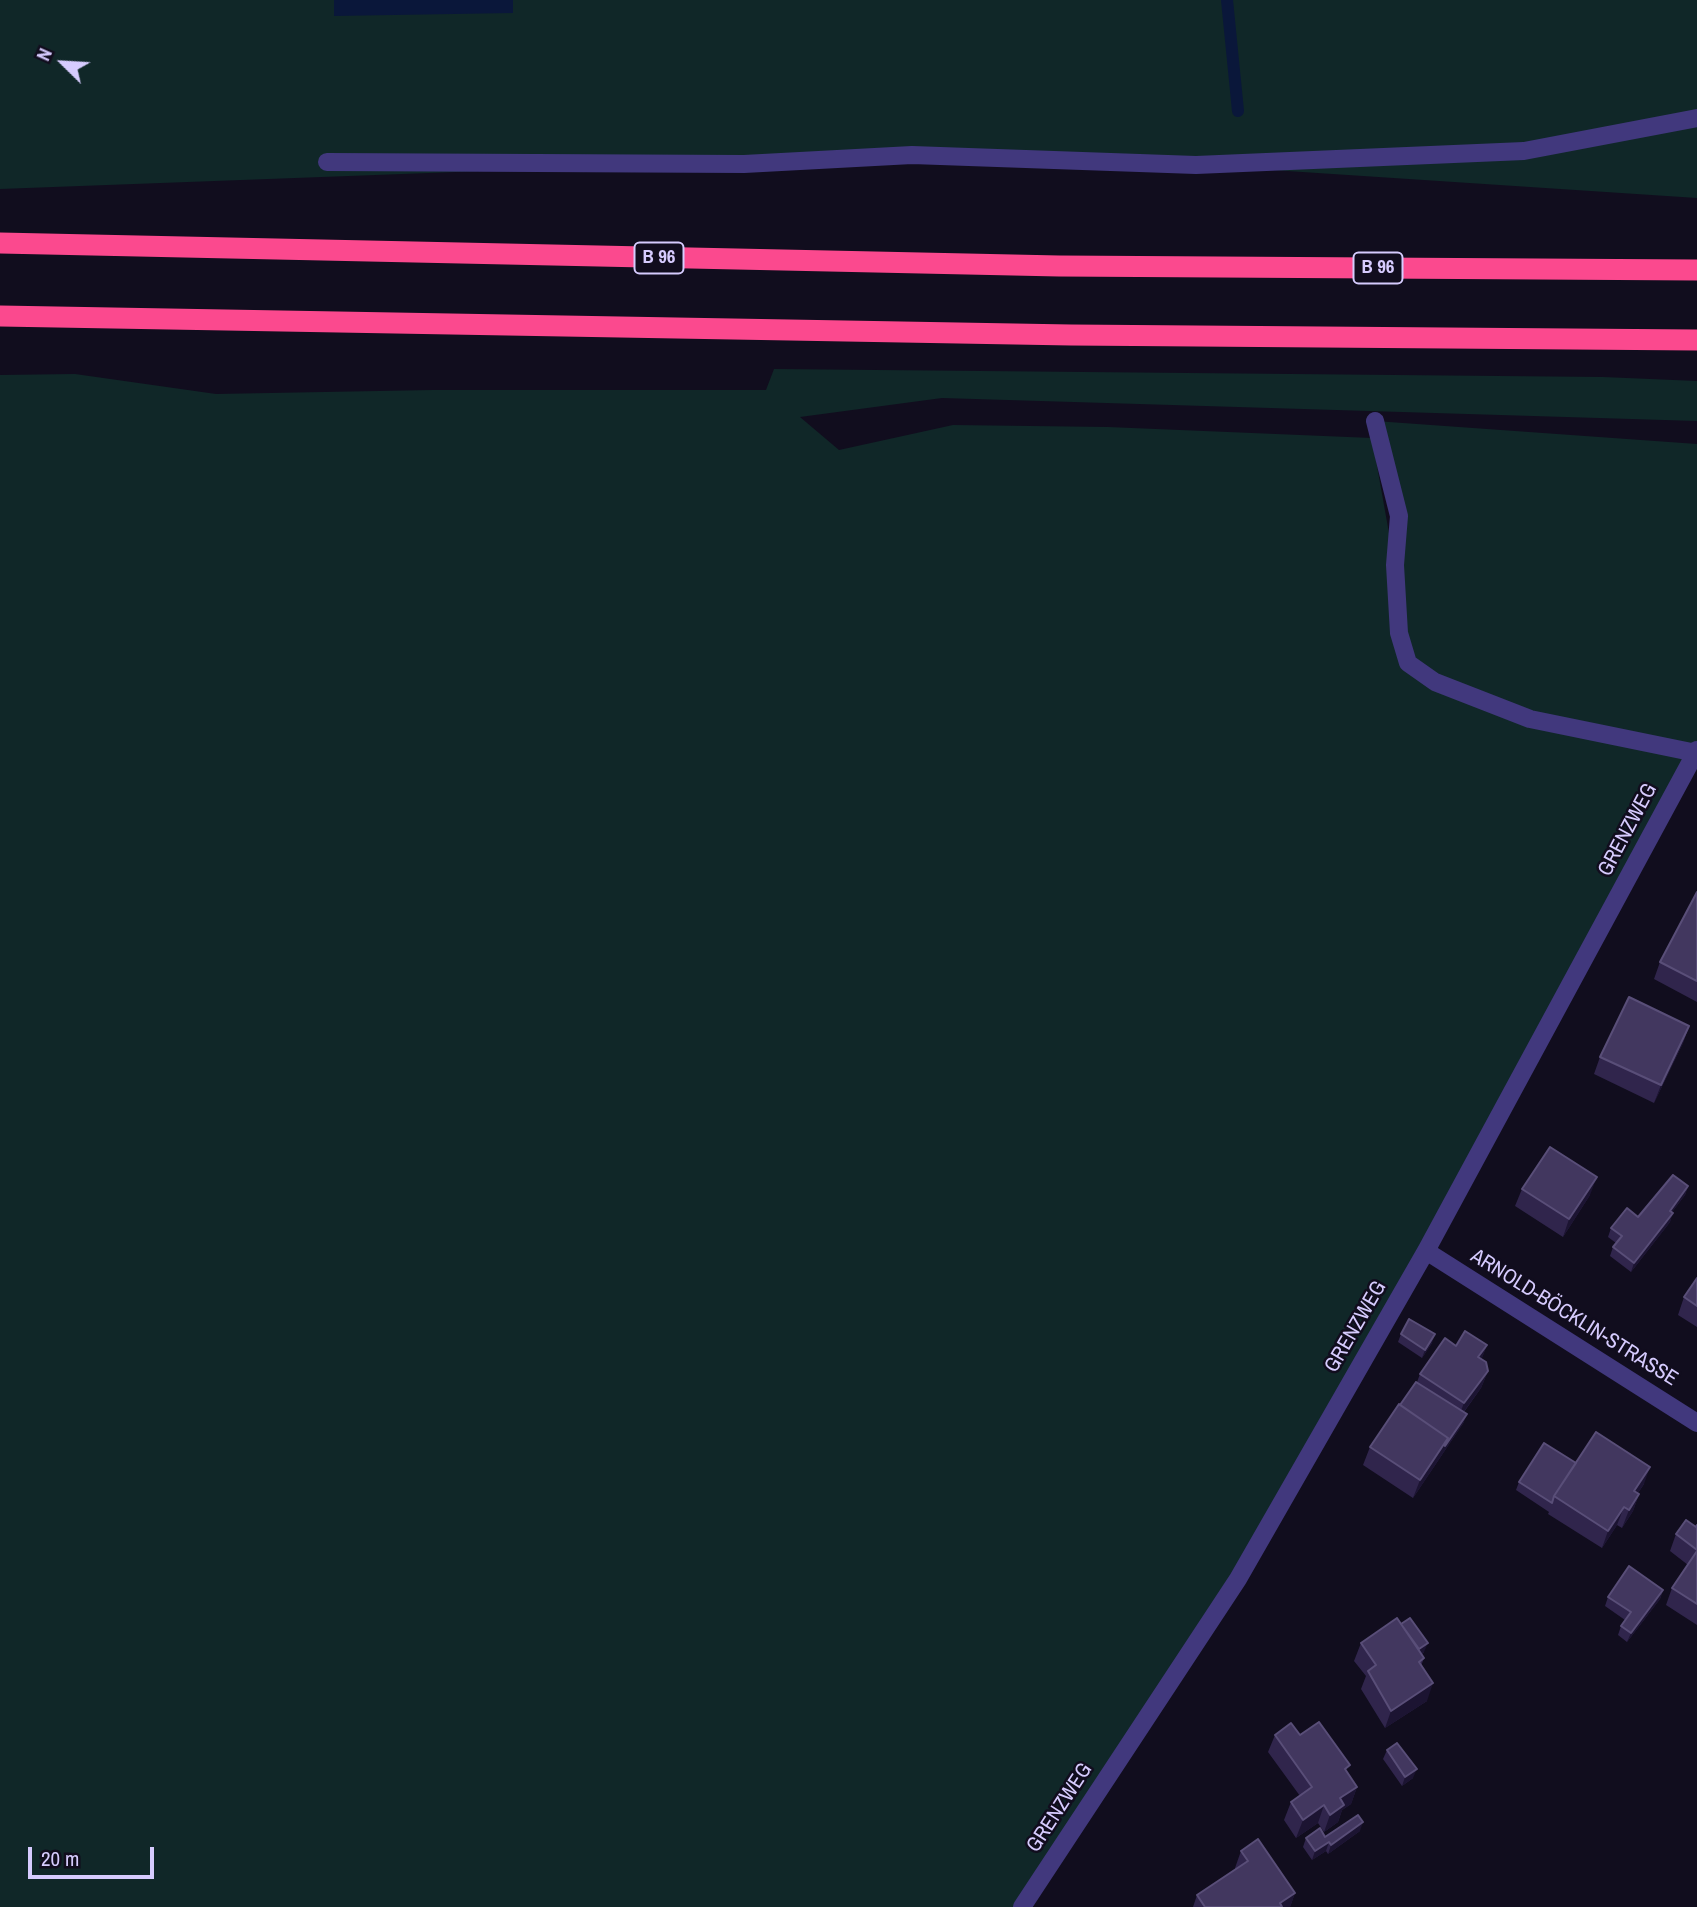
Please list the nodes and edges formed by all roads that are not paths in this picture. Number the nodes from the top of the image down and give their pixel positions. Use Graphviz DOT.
graph roads {
  1 [pos="1697,118"];
  2 [pos="327,162"];
  3 [pos="0,243"];
  4 [pos="1697,270"];
  5 [pos="0,316"];
  6 [pos="1697,340"];
  7 [pos="1375,421"];
  8 [pos="1696,752"];
  9 [pos="1426,1251"];
  10 [pos="1697,1423"];
  11 [pos="1023,1907"];
  1 -- 2 [label="street"];
  3 -- 4 [label="highway, B 96"];
  5 -- 6 [label="highway"];
  7 -- 8 [label="street"];
  8 -- 9 [label="street, GRENZWEG"];
  9 -- 10 [label="street, ARNOLD-BÖCKLIN-STRASSE"];
  9 -- 11 [label="street, GRENZWEG"];
}
